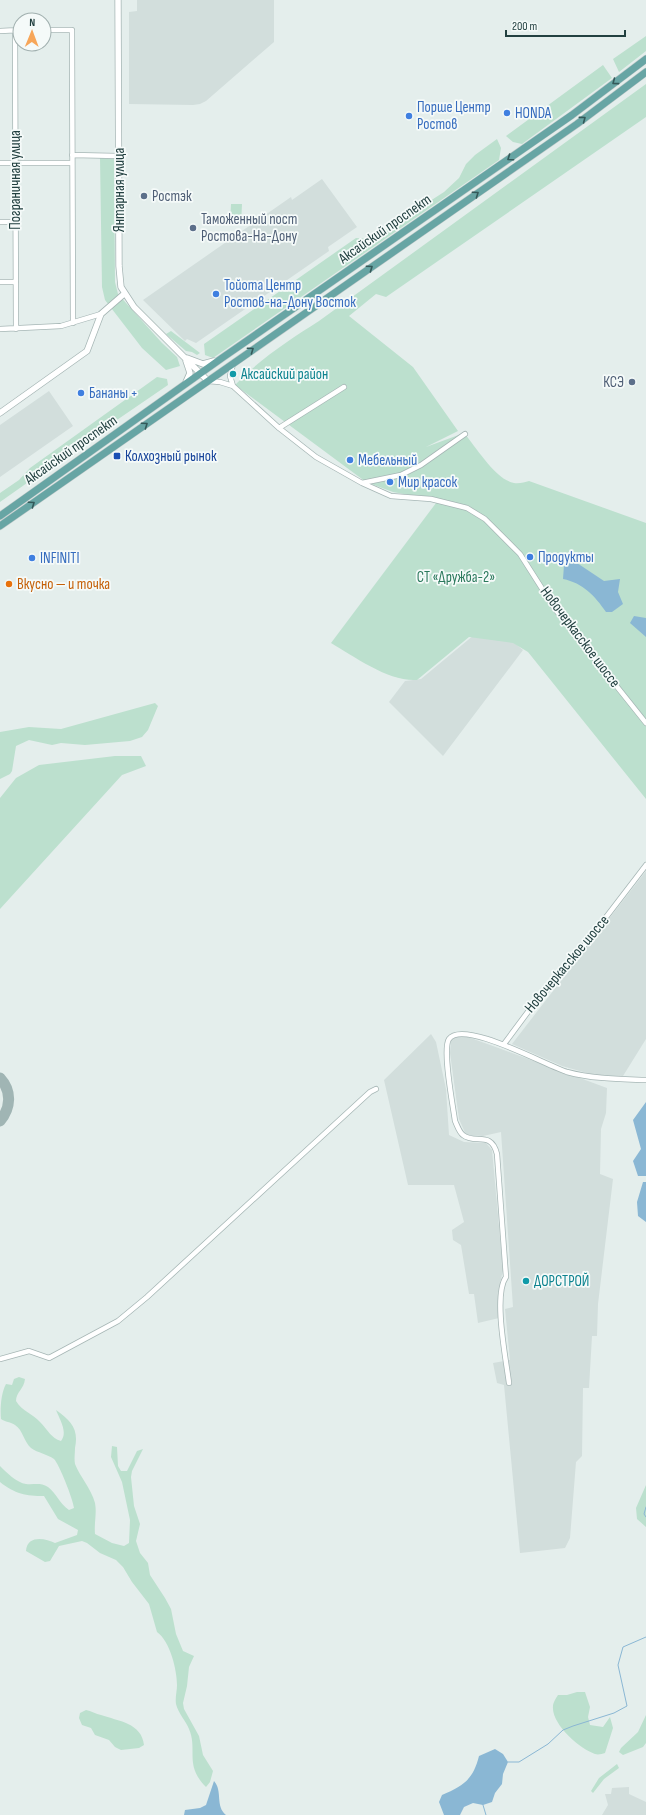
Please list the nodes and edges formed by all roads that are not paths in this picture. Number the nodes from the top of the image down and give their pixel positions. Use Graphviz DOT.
graph roads {
  1 [pos="117,2"];
  2 [pos="12,30"];
  3 [pos="52,30"];
  4 [pos="0,31"];
  5 [pos="17,52"];
  6 [pos="646,58"];
  7 [pos="646,72"];
  8 [pos="72,156"];
  9 [pos="118,156"];
  10 [pos="0,163"];
  11 [pos="15,163"];
  12 [pos="72,163"];
  13 [pos="0,222"];
  14 [pos="15,222"];
  15 [pos="0,282"];
  16 [pos="16,282"];
  17 [pos="124,294"];
  18 [pos="101,314"];
  19 [pos="73,322"];
  20 [pos="0,329"];
  21 [pos="16,329"];
  22 [pos="182,356"];
  23 [pos="222,358"];
  24 [pos="233,363"];
  25 [pos="200,374"];
  26 [pos="208,381"];
  27 [pos="233,386"];
  28 [pos="182,387"];
  29 [pos="344,387"];
  30 [pos="175,404"];
  31 [pos="0,413"];
  32 [pos="280,428"];
  33 [pos="465,434"];
  34 [pos="362,483"];
  35 [pos="0,516"];
  36 [pos="0,526"];
  37 [pos="646,723"];
  38 [pos="646,865"];
  39 [pos="504,1044"];
  40 [pos="646,1080"];
  41 [pos="376,1089"];
  42 [pos="0,1358"];
  43 [pos="509,1383"];
  1 -- 9 [label="street, Янтарная улица"];
  2 -- 4 [label="street"];
  3 -- 8 [label="street"];
  5 -- 11 [label="street, Пограничная улица"];
  6 -- 23 [label="main road, Аксайский проспект, one-way"];
  24 -- 7 [label="main road, Аксайский проспект, one-way"];
  8 -- 9 [label="street"];
  8 -- 12 [label="street"];
  9 -- 17 [label="street, Янтарная улица"];
  10 -- 11 [label="street"];
  11 -- 12 [label="street"];
  11 -- 14 [label="street, Пограничная улица"];
  12 -- 19 [label="street"];
  13 -- 14 [label="street"];
  14 -- 16 [label="street, Пограничная улица"];
  15 -- 16 [label="street"];
  16 -- 21 [label="street, Пограничная улица"];
  17 -- 18 [label="street"];
  17 -- 22 [label="street, Янтарная улица"];
  18 -- 19 [label="street"];
  18 -- 31 [label="street"];
  19 -- 21 [label="street"];
  20 -- 21 [label="street"];
  22 -- 23 [label="street, Янтарная улица"];
  22 -- 25 [label="street, Янтарная улица"];
  22 -- 28 [label="street, Янтарная улица"];
  23 -- 25 [label="main road, Аксайский проспект"];
  24 -- 26 [label="main road, Аксайский проспект"];
  24 -- 27 [label="street"];
  25 -- 26 [label="street, Янтарная улица"];
  25 -- 28 [label="main road, Аксайский проспект"];
  25 -- 30 [label="main road"];
  26 -- 27 [label="street"];
  26 -- 30 [label="main road, Аксайский проспект"];
  27 -- 32 [label="street, Новочеркасское шоссе"];
  28 -- 35 [label="main road, Аксайский проспект"];
  29 -- 32 [label="street"];
  36 -- 30 [label="main road, Аксайский проспект, one-way"];
  32 -- 34 [label="street, Новочеркасское шоссе"];
  33 -- 34 [label="street"];
  34 -- 37 [label="street, Новочеркасское шоссе"];
  38 -- 39 [label="street, Новочеркасское шоссе"];
  39 -- 40 [label="street"];
  39 -- 43 [label="street"];
  41 -- 42 [label="street"];
}
